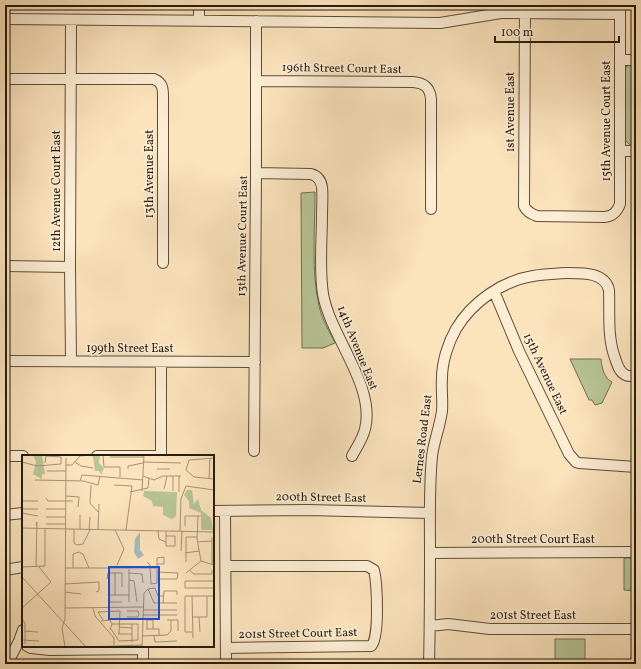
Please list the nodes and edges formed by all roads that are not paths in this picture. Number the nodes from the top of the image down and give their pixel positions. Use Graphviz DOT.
graph roads {
  1 [pos="199,5"];
  2 [pos="524,9"];
  3 [pos="620,9"];
  4 [pos="5,19"];
  5 [pos="71,20"];
  6 [pos="199,21"];
  7 [pos="256,21"];
  8 [pos="621,60"];
  9 [pos="636,60"];
  10 [pos="5,78"];
  11 [pos="71,78"];
  12 [pos="256,81"];
  13 [pos="620,151"];
  14 [pos="636,151"];
  15 [pos="256,173"];
  16 [pos="431,209"];
  17 [pos="615,212"];
  18 [pos="163,263"];
  19 [pos="5,266"];
  20 [pos="70,267"];
  21 [pos="494,291"];
  22 [pos="5,361"];
  23 [pos="71,361"];
  24 [pos="161,362"];
  25 [pos="255,362"];
  26 [pos="636,376"];
  27 [pos="254,451"];
  28 [pos="161,455"];
  29 [pos="5,456"];
  30 [pos="22,456"];
  31 [pos="352,456"];
  32 [pos="636,467"];
  33 [pos="214,511"];
  34 [pos="226,511"];
  35 [pos="22,513"];
  36 [pos="430,513"];
  37 [pos="5,515"];
  38 [pos="636,552"];
  39 [pos="430,553"];
  40 [pos="226,566"];
  41 [pos="22,567"];
  42 [pos="5,570"];
  43 [pos="430,626"];
  44 [pos="636,629"];
  45 [pos="22,645"];
  46 [pos="28,647"];
  47 [pos="143,648"];
  48 [pos="226,648"];
  49 [pos="7,664"];
  50 [pos="143,664"];
  51 [pos="226,664"];
  52 [pos="429,664"];
  1 -- 6 [label="street"];
  2 -- 3 [label="street"];
  2 -- 7 [label="street"];
  2 -- 17 [label="street, 1st Avenue East"];
  3 -- 8 [label="street, 15th Avenue Court East"];
  4 -- 5 [label="street"];
  5 -- 6 [label="street"];
  5 -- 11 [label="street, 12th Avenue Court East"];
  6 -- 7 [label="street"];
  7 -- 12 [label="street, 13th Avenue Court East"];
  8 -- 9 [label="street"];
  8 -- 13 [label="street, 15th Avenue Court East"];
  10 -- 11 [label="street"];
  11 -- 18 [label="street, 13th Avenue East"];
  11 -- 20 [label="street, 12th Avenue Court East"];
  12 -- 15 [label="street, 13th Avenue Court East"];
  12 -- 16 [label="street, 196th Street Court East"];
  13 -- 14 [label="street"];
  13 -- 17 [label="street, 15th Avenue Court East"];
  15 -- 25 [label="street, 13th Avenue Court East"];
  15 -- 31 [label="street, 14th Avenue East"];
  19 -- 20 [label="street"];
  20 -- 23 [label="street, 12th Avenue Court East"];
  21 -- 26 [label="street, Lernes Road East"];
  21 -- 32 [label="street, 15th Avenue East"];
  21 -- 36 [label="street, Lernes Road East"];
  22 -- 23 [label="street, 199th Street East"];
  23 -- 24 [label="street, 199th Street East"];
  24 -- 25 [label="street, 199th Street East"];
  24 -- 28 [label="street"];
  25 -- 27 [label="street, 13th Avenue Court East"];
  29 -- 30 [label="street"];
  33 -- 34 [label="street, 200th Street East"];
  34 -- 36 [label="street, 200th Street East"];
  34 -- 40 [label="street"];
  35 -- 37 [label="street"];
  36 -- 39 [label="street"];
  38 -- 39 [label="street, 200th Street Court East"];
  39 -- 43 [label="street"];
  40 -- 48 [label="street"];
  40 -- 48 [label="street, 201st Street Court East"];
  41 -- 42 [label="street"];
  43 -- 44 [label="street, 201st Street East"];
  43 -- 52 [label="street"];
  45 -- 49 [label="street"];
  46 -- 47 [label="street"];
  47 -- 50 [label="street"];
  48 -- 51 [label="street"];
}
